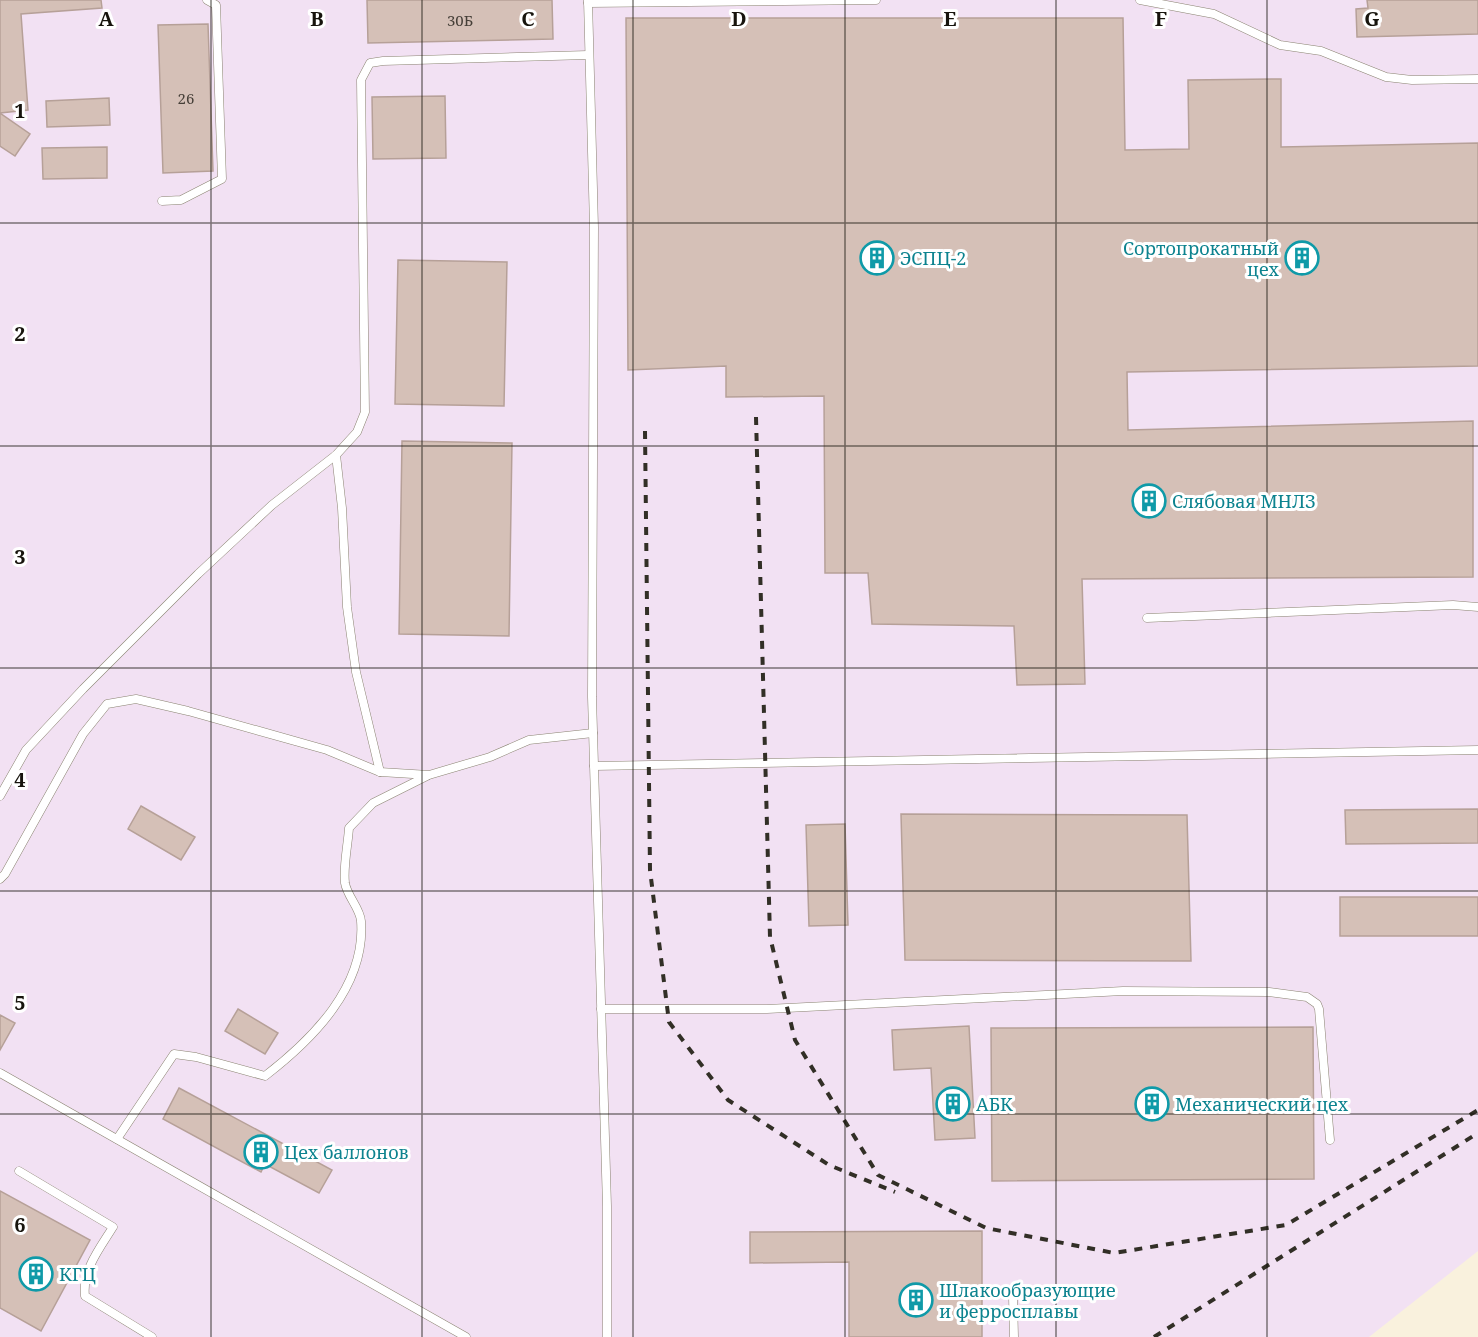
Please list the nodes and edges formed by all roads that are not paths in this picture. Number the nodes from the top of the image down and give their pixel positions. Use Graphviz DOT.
graph roads {
  1 [pos="207,0"];
  2 [pos="876,0"];
  3 [pos="1140,0"];
  4 [pos="588,2"];
  5 [pos="588,55"];
  6 [pos="1478,79"];
  7 [pos="162,201"];
  8 [pos="336,455"];
  9 [pos="1478,608"];
  10 [pos="1147,618"];
  11 [pos="593,733"];
  12 [pos="1478,750"];
  13 [pos="594,766"];
  14 [pos="380,772"];
  15 [pos="429,775"];
  16 [pos="0,796"];
  17 [pos="0,879"];
  18 [pos="601,1009"];
  19 [pos="0,1072"];
  20 [pos="117,1139"];
  21 [pos="1330,1140"];
  22 [pos="19,1171"];
  23 [pos="1013,1297"];
  24 [pos="152,1337"];
  25 [pos="466,1337"];
  26 [pos="607,1337"];
  27 [pos="1014,1337"];
  1 -- 7 [label="lane"];
  2 -- 4 [label="lane"];
  3 -- 6 [label="lane"];
  4 -- 5 [label="lane"];
  5 -- 8 [label="lane"];
  5 -- 11 [label="lane"];
  8 -- 14 [label="lane"];
  8 -- 16 [label="lane"];
  9 -- 10 [label="lane"];
  11 -- 13 [label="lane"];
  11 -- 15 [label="lane"];
  12 -- 13 [label="lane"];
  13 -- 18 [label="lane"];
  14 -- 15 [label="lane"];
  14 -- 17 [label="lane"];
  15 -- 20 [label="lane"];
  18 -- 21 [label="lane"];
  18 -- 26 [label="lane"];
  19 -- 20 [label="lane"];
  20 -- 25 [label="lane"];
  22 -- 24 [label="lane"];
  23 -- 27 [label="lane"];
}
